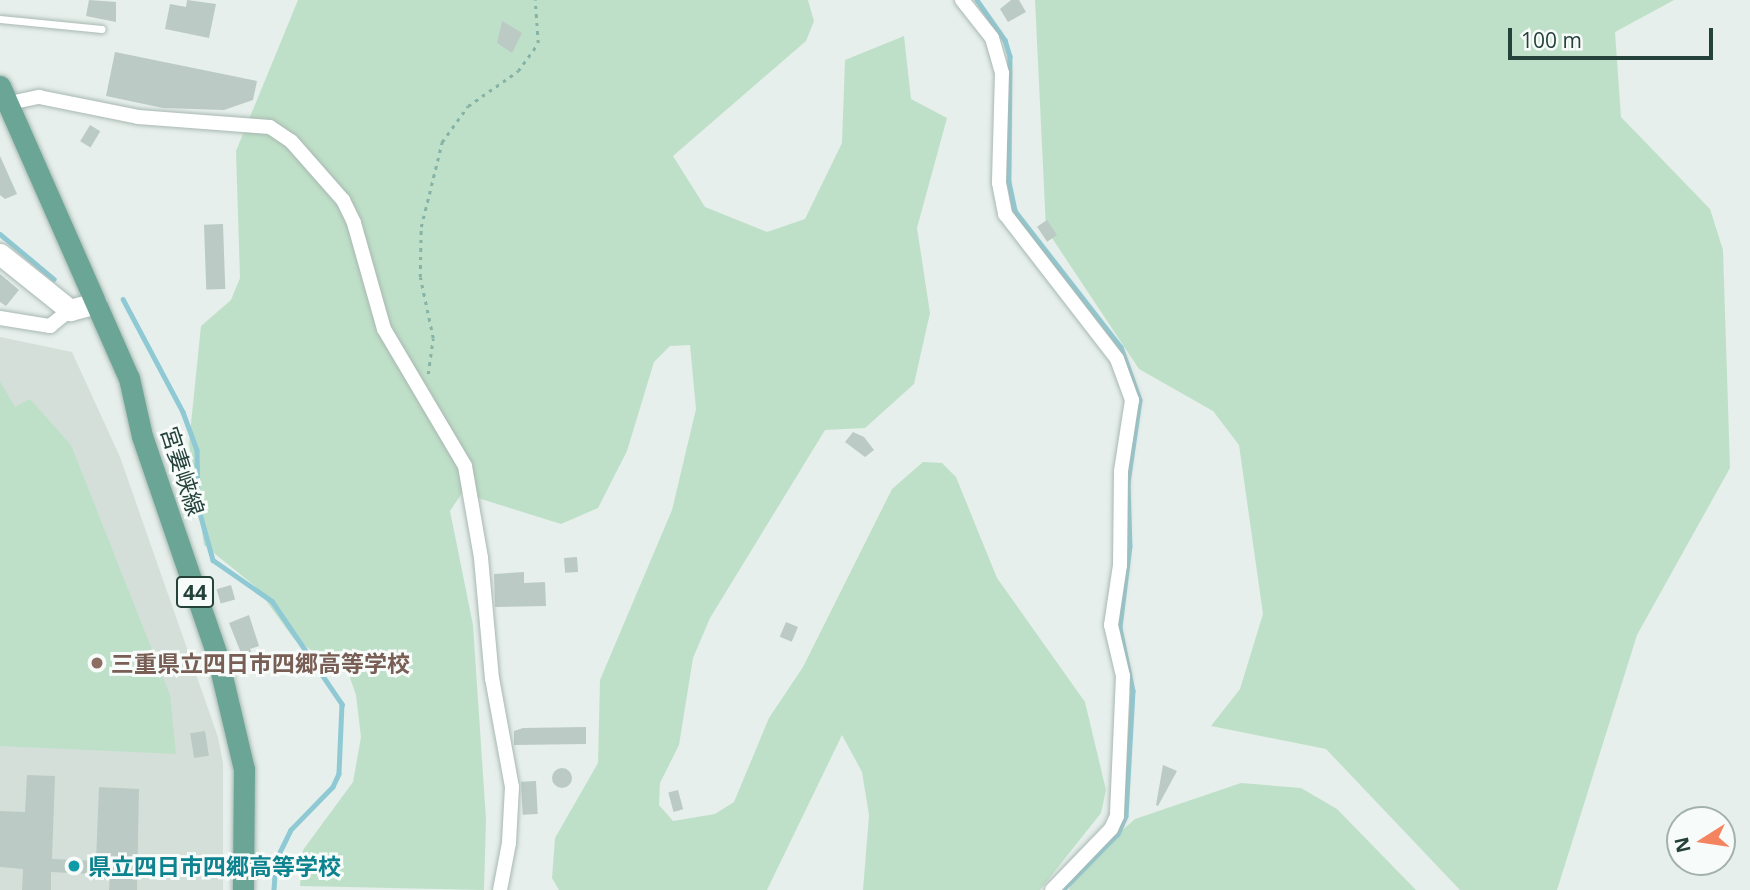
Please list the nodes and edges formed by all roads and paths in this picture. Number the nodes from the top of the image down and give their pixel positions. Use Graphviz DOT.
graph roads {
  1 [pos="535,0"];
  2 [pos="962,0"];
  3 [pos="0,19"];
  4 [pos="102,29"];
  5 [pos="3,95"];
  6 [pos="0,254"];
  7 [pos="96,303"];
  8 [pos="69,310"];
  9 [pos="0,318"];
  10 [pos="425,396"];
  11 [pos="243,890"];
  12 [pos="500,890"];
  13 [pos="1052,890"];
  1 -- 10 [label="path"];
  2 -- 13 [label="street"];
  3 -- 4 [label="lane"];
  5 -- 7 [label="main road, 宮妻峡線 / 44"];
  5 -- 10 [label="street"];
  6 -- 8 [label="main road"];
  7 -- 8 [label="main road"];
  7 -- 11 [label="main road, 宮妻峡線 / 44"];
  8 -- 9 [label="street"];
  10 -- 12 [label="street"];
}
